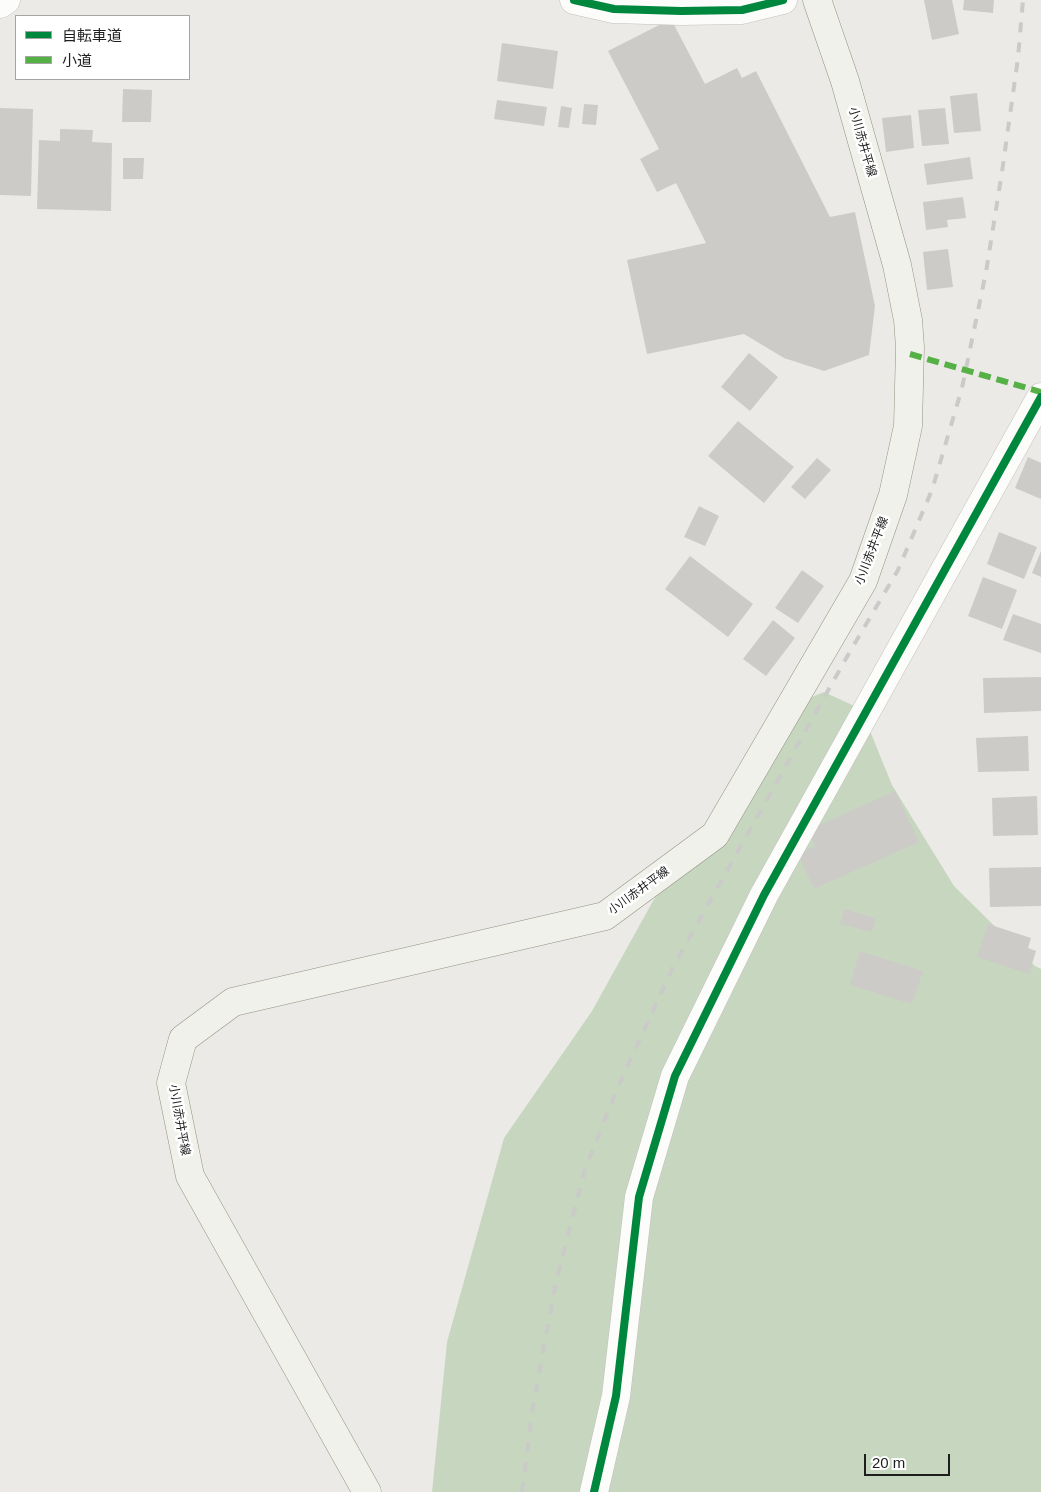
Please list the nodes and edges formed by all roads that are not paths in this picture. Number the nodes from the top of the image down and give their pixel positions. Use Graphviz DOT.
graph roads {
  1 [pos="6,0"];
  2 [pos="574,0"];
  3 [pos="783,0"];
  4 [pos="817,0"];
  5 [pos="0,4"];
  6 [pos="1041,397"];
  7 [pos="367,1492"];
  8 [pos="594,1492"];
  1 -- 5 [label="street"];
  2 -- 3 [label="street"];
  4 -- 7 [label="main road, 小川赤井平線"];
  6 -- 8 [label="street"];
}
